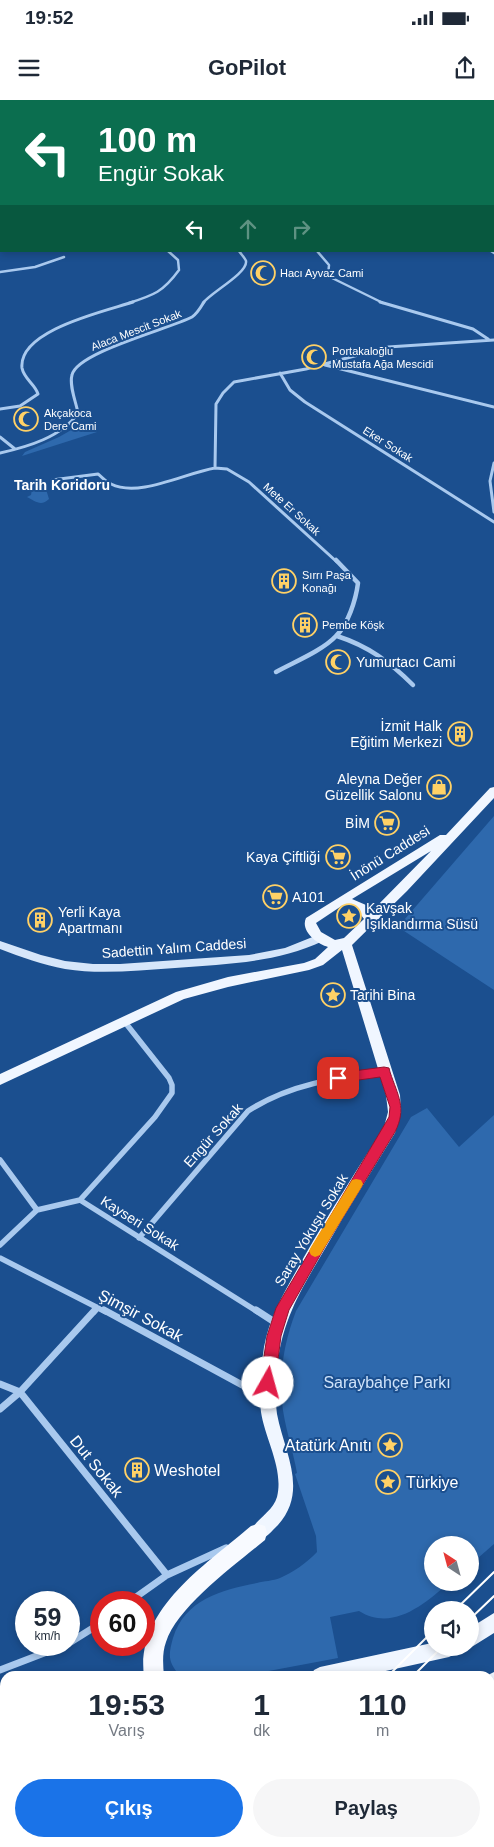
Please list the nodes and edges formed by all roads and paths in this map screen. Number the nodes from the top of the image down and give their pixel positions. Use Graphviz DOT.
graph roads {
  1 [pos="169,252"];
  2 [pos="240,252"];
  3 [pos="318,252"];
  4 [pos="64,257"];
  5 [pos="0,272"];
  6 [pos="488,339"];
  7 [pos="494,340"];
  8 [pos="324,365"];
  9 [pos="280,373"];
  10 [pos="494,407"];
  11 [pos="0,409"];
  12 [pos="0,437"];
  13 [pos="15,449"];
  14 [pos="0,453"];
  15 [pos="494,463"];
  16 [pos="215,468"];
  17 [pos="52,480"];
  18 [pos="494,512"];
  19 [pos="494,522"];
  20 [pos="337,636"];
  21 [pos="276,672"];
  22 [pos="413,685"];
  23 [pos="494,791"];
  24 [pos="454,831"];
  25 [pos="342,900"];
  26 [pos="371,919"];
  27 [pos="320,938"];
  28 [pos="0,945"];
  29 [pos="342,945"];
  30 [pos="124,1021"];
  31 [pos="384,1072"];
  32 [pos="0,1080"];
  33 [pos="0,1160"];
  34 [pos="80,1200"];
  35 [pos="37,1210"];
  36 [pos="139,1238"];
  37 [pos="0,1245"];
  38 [pos="0,1258"];
  39 [pos="98,1307"];
  40 [pos="277,1324"];
  41 [pos="0,1384"];
  42 [pos="20,1392"];
  43 [pos="268,1400"];
  44 [pos="0,1409"];
  45 [pos="258,1534"];
  46 [pos="167,1575"];
  47 [pos="144,1591"];
  48 [pos="494,1622"];
  49 [pos="479,1633"];
  50 [pos="424,1655"];
  51 [pos="36,1656"];
  52 [pos="0,1670"];
  53 [pos="154,1671"];
  54 [pos="349,1671"];
  1 -- 11 [label="street"];
  2 -- 13 [label="street, Alaca Mescit Sokak"];
  3 -- 6 [label="street"];
  4 -- 5 [label="street"];
  6 -- 7 [label="street"];
  6 -- 8 [label="street"];
  8 -- 9 [label="street"];
  8 -- 10 [label="street"];
  9 -- 16 [label="street"];
  9 -- 19 [label="street, Eker Sokak"];
  12 -- 13 [label="street"];
  13 -- 14 [label="street, Alaca Mescit Sokak"];
  15 -- 18 [label="street"];
  16 -- 17 [label="street"];
  16 -- 20 [label="street, Mete Er Sokak"];
  20 -- 21 [label="street"];
  20 -- 22 [label="street"];
  23 -- 24 [label="main road, İnönü Caddesi"];
  24 -- 25 [label="main road, İnönü Caddesi"];
  24 -- 26 [label="main road, İnönü Caddesi"];
  25 -- 26 [label="main road"];
  25 -- 27 [label="main road, İnönü Caddesi"];
  26 -- 29 [label="main road, İnönü Caddesi"];
  27 -- 28 [label="main road, Sadettin Yalım Caddesi"];
  27 -- 29 [label="main road"];
  29 -- 30 [label="main road, İnönü Caddesi"];
  29 -- 31 [label="main road, Saray Yokuşu Sokak"];
  30 -- 32 [label="main road, İnönü Caddesi"];
  30 -- 34 [label="street"];
  31 -- 36 [label="street, Engür Sokak"];
  31 -- 40 [label="main road, Saray Yokuşu Sokak"];
  33 -- 35 [label="street"];
  34 -- 35 [label="street, Kayseri Sokak"];
  34 -- 36 [label="street, Kayseri Sokak"];
  35 -- 37 [label="street"];
  36 -- 40 [label="street, Kayseri Sokak"];
  38 -- 39 [label="street, Şimşir Sokak"];
  39 -- 42 [label="street"];
  39 -- 43 [label="street, Şimşir Sokak"];
  40 -- 43 [label="main road, Saray Yokuşu Sokak"];
  41 -- 42 [label="street, Dut Sokak"];
  42 -- 44 [label="street"];
  42 -- 46 [label="street, Dut Sokak"];
  43 -- 45 [label="main road, Saray Yokuşu Sokak"];
  45 -- 46 [label="street"];
  45 -- 53 [label="highway"];
  46 -- 47 [label="street"];
  48 -- 49 [label="main road"];
  50 -- 54 [label="main road"];
  51 -- 52 [label="street"];
}
